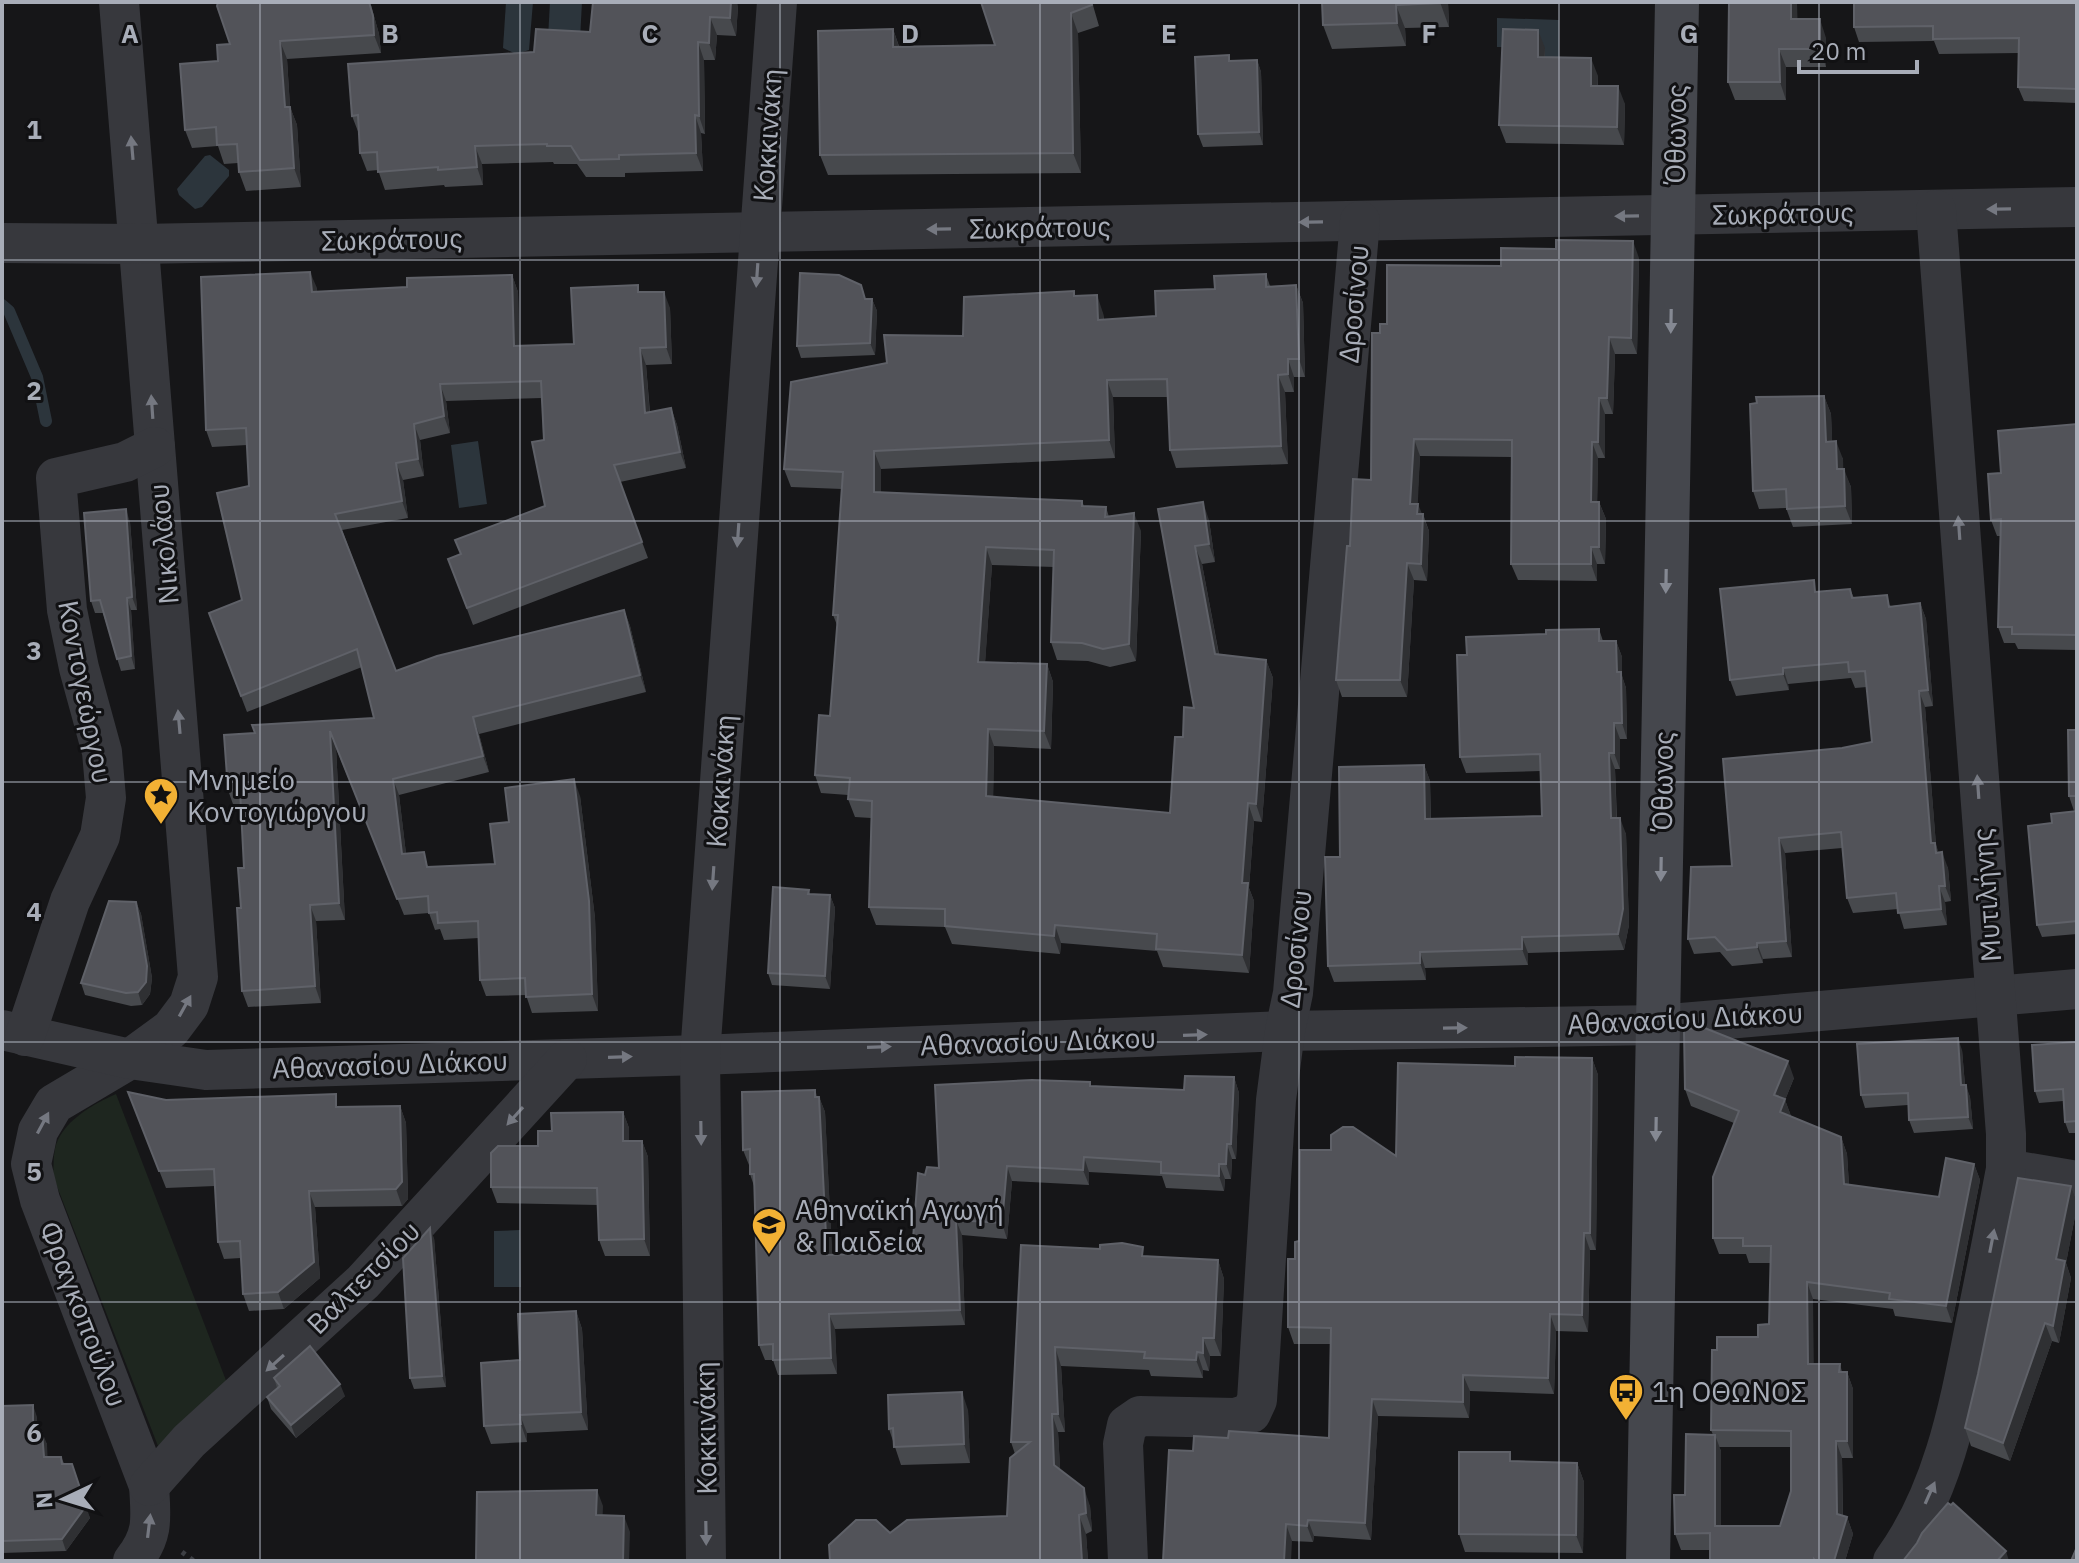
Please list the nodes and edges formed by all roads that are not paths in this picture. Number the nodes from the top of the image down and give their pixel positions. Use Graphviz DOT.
graph roads {
  1 [pos="119,2"];
  2 [pos="777,2"];
  3 [pos="1677,2"];
  4 [pos="2077,207"];
  5 [pos="1936,210"];
  6 [pos="1673,215"];
  7 [pos="1360,221"];
  8 [pos="760,232"];
  9 [pos="2,243"];
  10 [pos="140,244"];
  11 [pos="155,447"];
  12 [pos="2077,989"];
  13 [pos="1994,995"];
  14 [pos="1658,1025"];
  15 [pos="1285,1031"];
  16 [pos="13,1033"];
  17 [pos="700,1055"];
  18 [pos="130,1059"];
  19 [pos="567,1059"];
  20 [pos="2006,1169"];
  21 [pos="2077,1181"];
  22 [pos="149,1486"];
  23 [pos="133,1561"];
  24 [pos="706,1561"];
  25 [pos="1128,1561"];
  26 [pos="1648,1561"];
  27 [pos="1893,1561"];
  10 -- 1 [label="street, Νικολάου, one-way"];
  2 -- 8 [label="street, Κοκκινάκη"];
  3 -- 6 [label="street, Όθωνος"];
  4 -- 5 [label="street, Σωκράτους, one-way"];
  5 -- 6 [label="street, Σωκράτους"];
  13 -- 5 [label="street, Μυτιλήνης, one-way"];
  6 -- 7 [label="street, Σωκράτους, one-way"];
  6 -- 14 [label="street, Όθωνος, one-way"];
  7 -- 8 [label="street, Σωκράτους, one-way"];
  7 -- 15 [label="street, Δροσίνου"];
  8 -- 10 [label="street, Σωκράτους"];
  8 -- 17 [label="street, Κοκκινάκη, one-way"];
  9 -- 10 [label="street, Σωκράτους"];
  11 -- 10 [label="street, Νικολάου, one-way"];
  11 -- 16 [label="street, Κοντογεώργου"];
  18 -- 11 [label="street, Νικολάου, one-way"];
  12 -- 13 [label="street, Αθανασίου Διάκου"];
  13 -- 14 [label="street, Αθανασίου Διάκου"];
  13 -- 20 [label="street, Μυτιλήνης"];
  15 -- 14 [label="street, Αθανασίου Διάκου, one-way"];
  14 -- 26 [label="street, Όθωνος, one-way"];
  17 -- 15 [label="street, Αθανασίου Διάκου, one-way"];
  15 -- 25 [label="street, Δροσίνου"];
  16 -- 18 [label="street, Αθανασίου Διάκου"];
  19 -- 17 [label="street, Αθανασίου Διάκου, one-way"];
  17 -- 24 [label="street, Κοκκινάκη, one-way"];
  18 -- 19 [label="street, Αθανασίου Διάκου"];
  22 -- 18 [label="street, Φραγκοπούλου, one-way"];
  19 -- 22 [label="street, Βαλτετσίου, one-way"];
  20 -- 21 [label="street"];
  27 -- 20 [label="street, Μυτιλήνης, one-way"];
  23 -- 22 [label="street, Φραγκοπούλου, one-way"];
}
